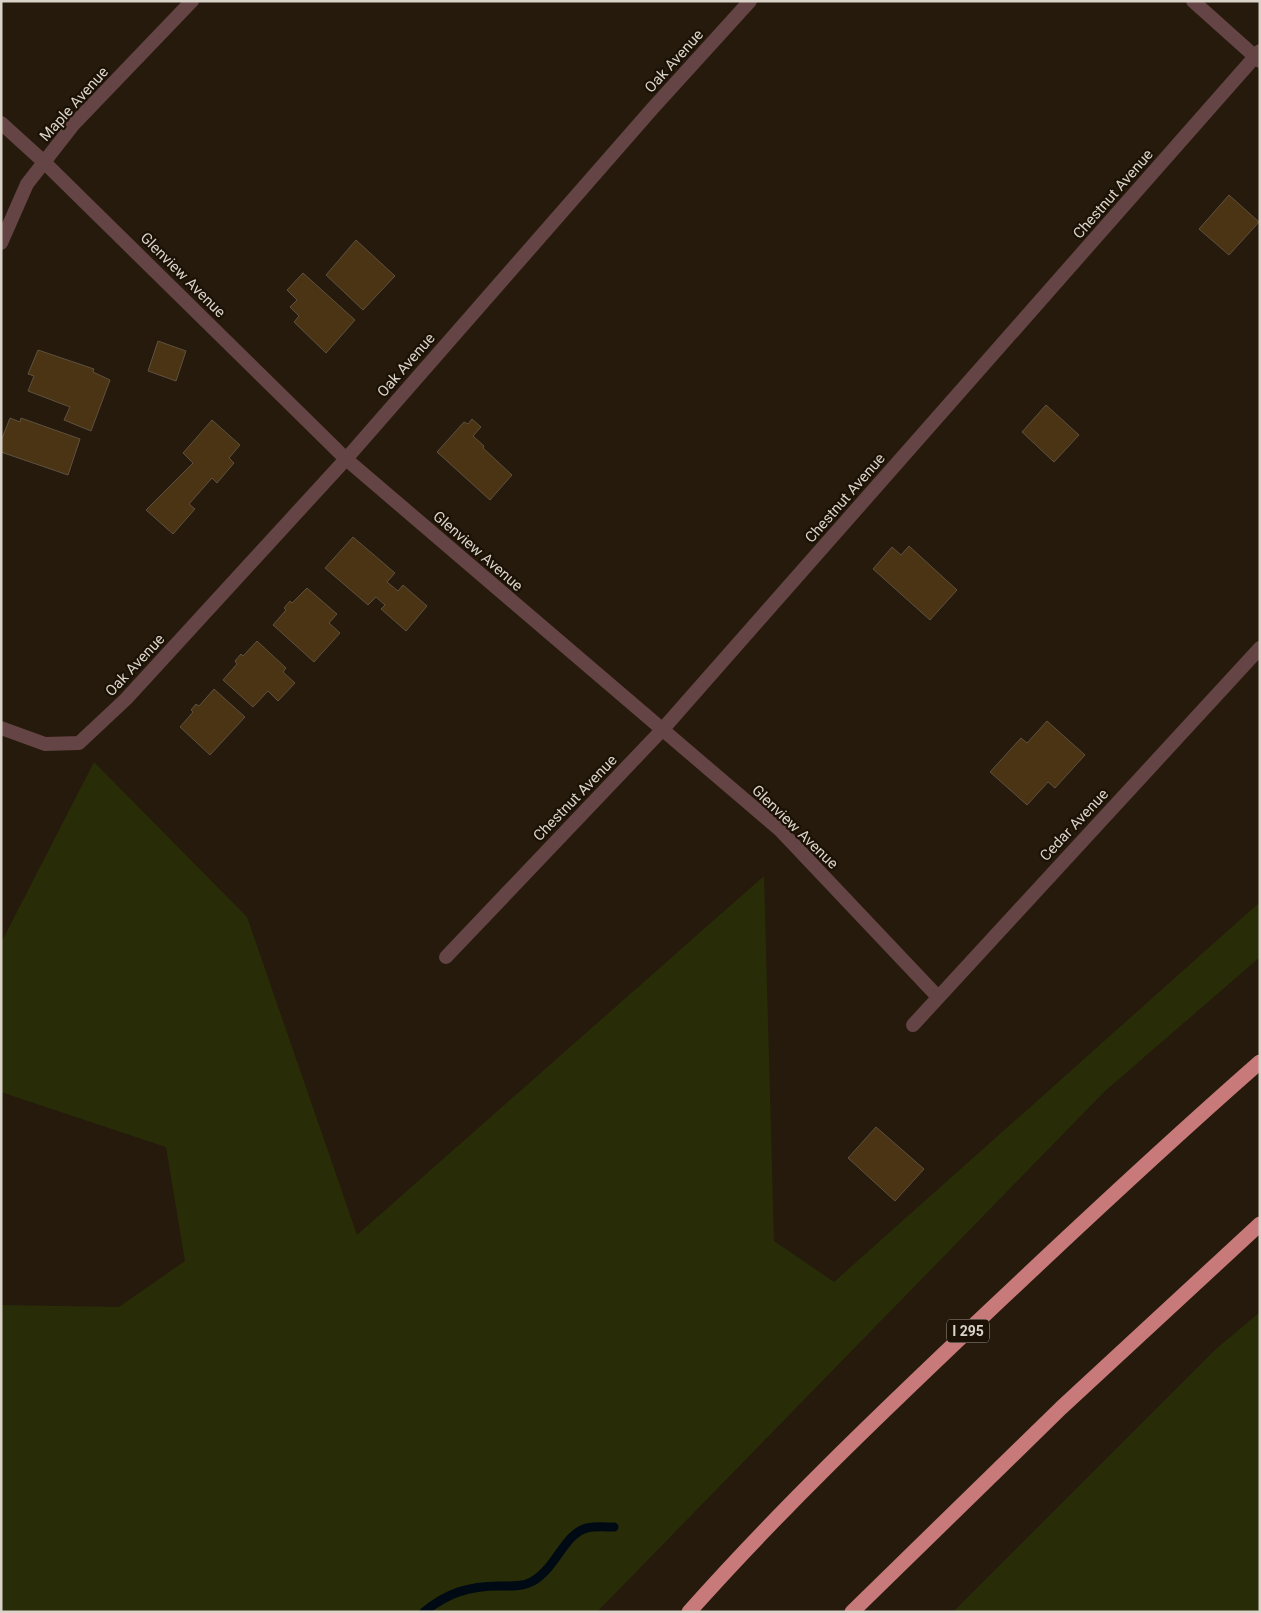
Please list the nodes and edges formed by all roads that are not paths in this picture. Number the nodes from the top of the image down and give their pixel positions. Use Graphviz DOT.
graph roads {
  1 [pos="192,1"];
  2 [pos="750,1"];
  3 [pos="1193,1"];
  4 [pos="1258,56"];
  5 [pos="1,123"];
  6 [pos="44,162"];
  7 [pos="1,243"];
  8 [pos="346,459"];
  9 [pos="1260,648"];
  10 [pos="1,728"];
  11 [pos="662,730"];
  12 [pos="446,957"];
  13 [pos="938,997"];
  14 [pos="913,1025"];
  15 [pos="1260,1062"];
  16 [pos="1260,1224"];
  17 [pos="689,1612"];
  18 [pos="852,1612"];
  1 -- 6 [label="street, Maple Avenue"];
  2 -- 8 [label="street, Oak Avenue"];
  3 -- 4 [label="street"];
  4 -- 11 [label="street, Chestnut Avenue"];
  5 -- 6 [label="street, Glenview Avenue"];
  6 -- 7 [label="street, Maple Avenue"];
  6 -- 8 [label="street, Glenview Avenue"];
  8 -- 10 [label="street, Oak Avenue"];
  8 -- 11 [label="street, Glenview Avenue"];
  9 -- 13 [label="street, Cedar Avenue"];
  11 -- 12 [label="street, Chestnut Avenue"];
  11 -- 13 [label="street, Glenview Avenue"];
  13 -- 14 [label="street, Cedar Avenue"];
  15 -- 17 [label="highway, I 295"];
  16 -- 18 [label="highway"];
}
